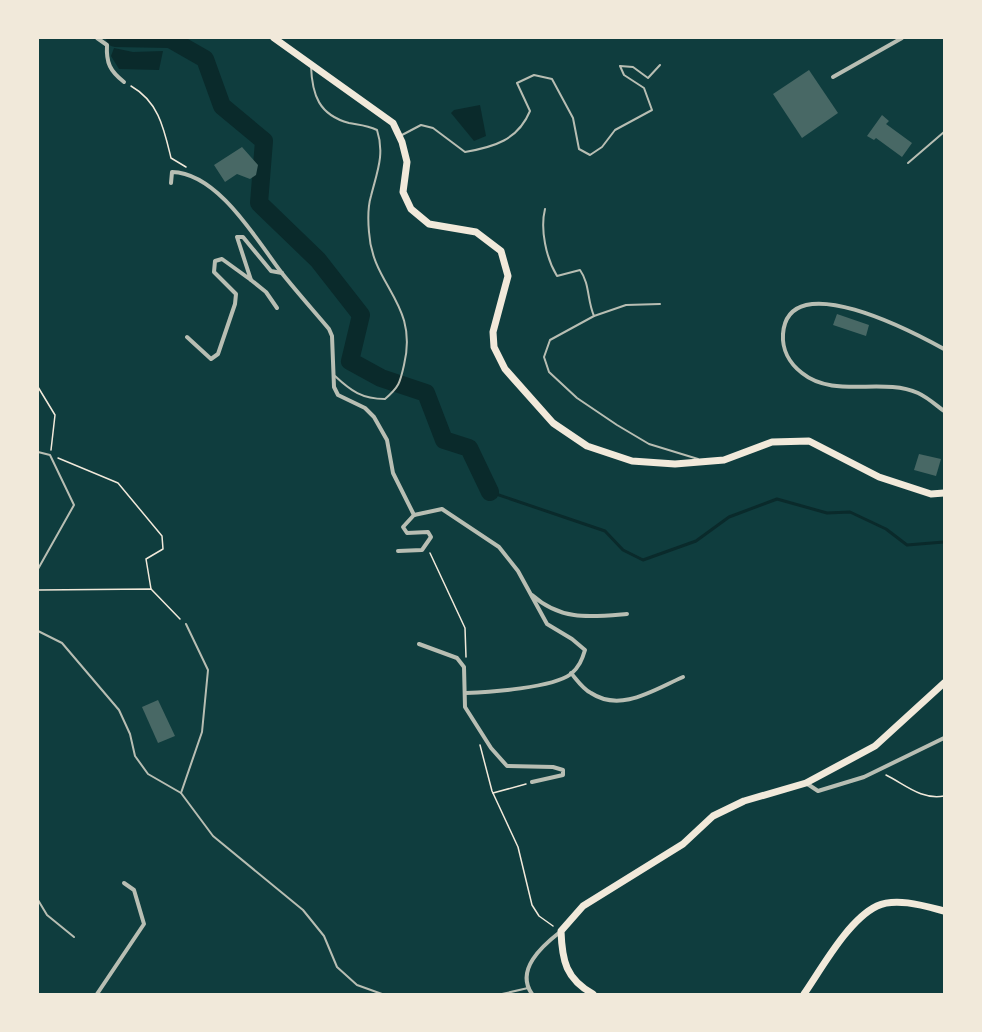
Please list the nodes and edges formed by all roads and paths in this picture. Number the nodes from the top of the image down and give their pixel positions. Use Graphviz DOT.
graph roads {
  1 [pos="97,38"];
  2 [pos="274,38"];
  3 [pos="902,38"];
  4 [pos="660,65"];
  5 [pos="311,66"];
  6 [pos="833,77"];
  7 [pos="124,82"];
  8 [pos="945,132"];
  9 [pos="400,136"];
  10 [pos="908,162"];
  11 [pos="197,178"];
  12 [pos="171,183"];
  13 [pos="545,209"];
  14 [pos="282,274"];
  15 [pos="251,280"];
  16 [pos="660,304"];
  17 [pos="277,308"];
  18 [pos="594,316"];
  19 [pos="187,337"];
  20 [pos="945,349"];
  21 [pos="335,376"];
  22 [pos="38,387"];
  23 [pos="945,411"];
  24 [pos="38,452"];
  25 [pos="50,455"];
  26 [pos="704,462"];
  27 [pos="945,493"];
  28 [pos="414,515"];
  29 [pos="426,545"];
  30 [pos="398,551"];
  31 [pos="38,569"];
  32 [pos="151,589"];
  33 [pos="38,590"];
  34 [pos="530,592"];
  35 [pos="627,614"];
  36 [pos="186,624"];
  37 [pos="38,631"];
  38 [pos="419,644"];
  39 [pos="464,667"];
  40 [pos="571,673"];
  41 [pos="682,677"];
  42 [pos="945,683"];
  43 [pos="466,693"];
  44 [pos="38,702"];
  45 [pos="945,738"];
  46 [pos="38,740"];
  47 [pos="479,743"];
  48 [pos="879,772"];
  49 [pos="532,782"];
  50 [pos="806,783"];
  51 [pos="181,793"];
  52 [pos="493,794"];
  53 [pos="945,796"];
  54 [pos="124,883"];
  55 [pos="38,900"];
  56 [pos="945,911"];
  57 [pos="561,931"];
  58 [pos="74,937"];
  59 [pos="528,988"];
  60 [pos="97,994"];
  61 [pos="382,994"];
  62 [pos="502,994"];
  63 [pos="532,994"];
  64 [pos="593,994"];
  65 [pos="804,994"];
  1 -- 7 [label="street"];
  2 -- 5 [label="main road"];
  3 -- 6 [label="street"];
  4 -- 9 [label="lane"];
  5 -- 9 [label="main road"];
  5 -- 21 [label="lane"];
  7 -- 11 [label="path"];
  8 -- 10 [label="lane"];
  9 -- 26 [label="main road"];
  11 -- 12 [label="street"];
  11 -- 14 [label="street"];
  13 -- 18 [label="lane"];
  14 -- 15 [label="street"];
  14 -- 21 [label="street"];
  15 -- 17 [label="street"];
  15 -- 19 [label="street"];
  16 -- 18 [label="lane"];
  18 -- 26 [label="lane"];
  20 -- 23 [label="street"];
  21 -- 28 [label="street"];
  22 -- 25 [label="path"];
  24 -- 25 [label="lane"];
  25 -- 31 [label="lane"];
  25 -- 32 [label="path"];
  26 -- 27 [label="main road"];
  28 -- 29 [label="street"];
  28 -- 34 [label="street"];
  29 -- 30 [label="street"];
  29 -- 39 [label="path"];
  32 -- 33 [label="path"];
  32 -- 36 [label="path"];
  34 -- 35 [label="street"];
  34 -- 40 [label="street"];
  36 -- 51 [label="lane"];
  37 -- 51 [label="lane"];
  38 -- 39 [label="street"];
  39 -- 43 [label="street"];
  40 -- 41 [label="street"];
  40 -- 43 [label="street"];
  42 -- 50 [label="main road"];
  43 -- 49 [label="street"];
  44 -- 46 [label="lane"];
  45 -- 50 [label="street"];
  47 -- 52 [label="path"];
  48 -- 53 [label="path"];
  49 -- 52 [label="path"];
  50 -- 57 [label="main road"];
  51 -- 61 [label="lane"];
  52 -- 57 [label="path"];
  54 -- 60 [label="street"];
  55 -- 58 [label="lane"];
  56 -- 65 [label="main road"];
  57 -- 59 [label="street"];
  57 -- 64 [label="main road"];
  59 -- 62 [label="lane"];
  59 -- 63 [label="street"];
}
